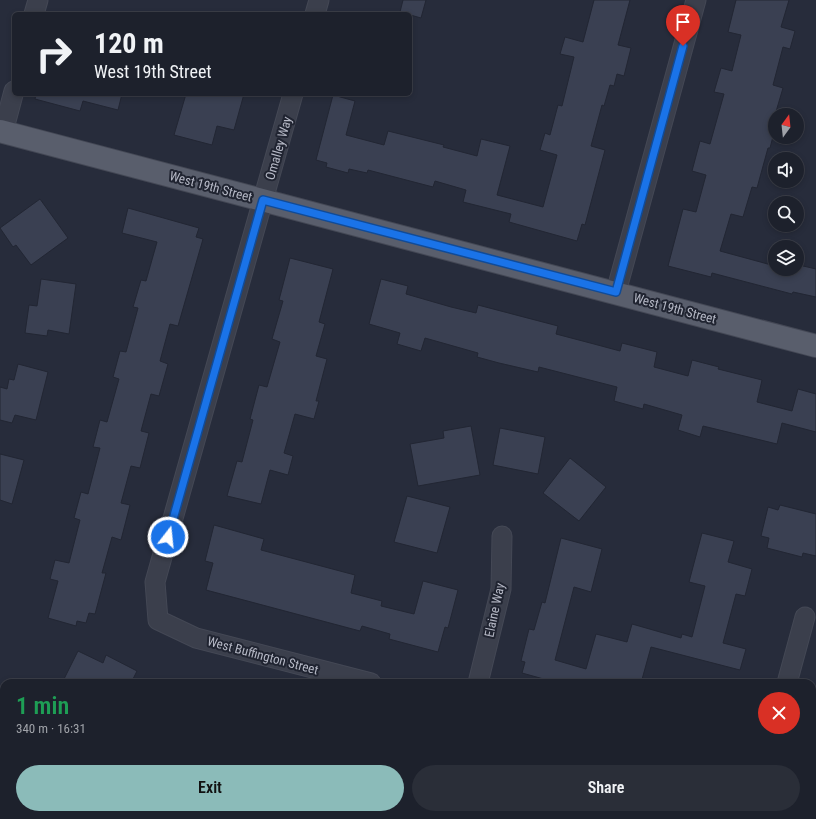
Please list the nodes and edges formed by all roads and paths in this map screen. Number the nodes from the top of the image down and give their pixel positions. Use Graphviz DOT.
graph roads {
  1 [pos="38,0"];
  2 [pos="319,0"];
  3 [pos="696,0"];
  4 [pos="35,12"];
  5 [pos="316,12"];
  6 [pos="12,96"];
  7 [pos="292,96"];
  8 [pos="1,131"];
  9 [pos="263,200"];
  10 [pos="616,292"];
  11 [pos="816,346"];
  12 [pos="502,536"];
  13 [pos="805,617"];
  14 [pos="158,620"];
  15 [pos="355,679"];
  16 [pos="479,679"];
  17 [pos="788,679"];
  1 -- 4 [label="street"];
  2 -- 5 [label="street"];
  3 -- 10 [label="street"];
  6 -- 8 [label="street"];
  7 -- 9 [label="street, Omalley Way"];
  8 -- 9 [label="main road, West 19th Street"];
  9 -- 10 [label="main road, West 19th Street"];
  9 -- 14 [label="street, Omalley Way"];
  10 -- 11 [label="main road, West 19th Street"];
  12 -- 16 [label="street, Elaine Way"];
  13 -- 17 [label="street"];
  14 -- 15 [label="street, West Buffington Street"];
}
